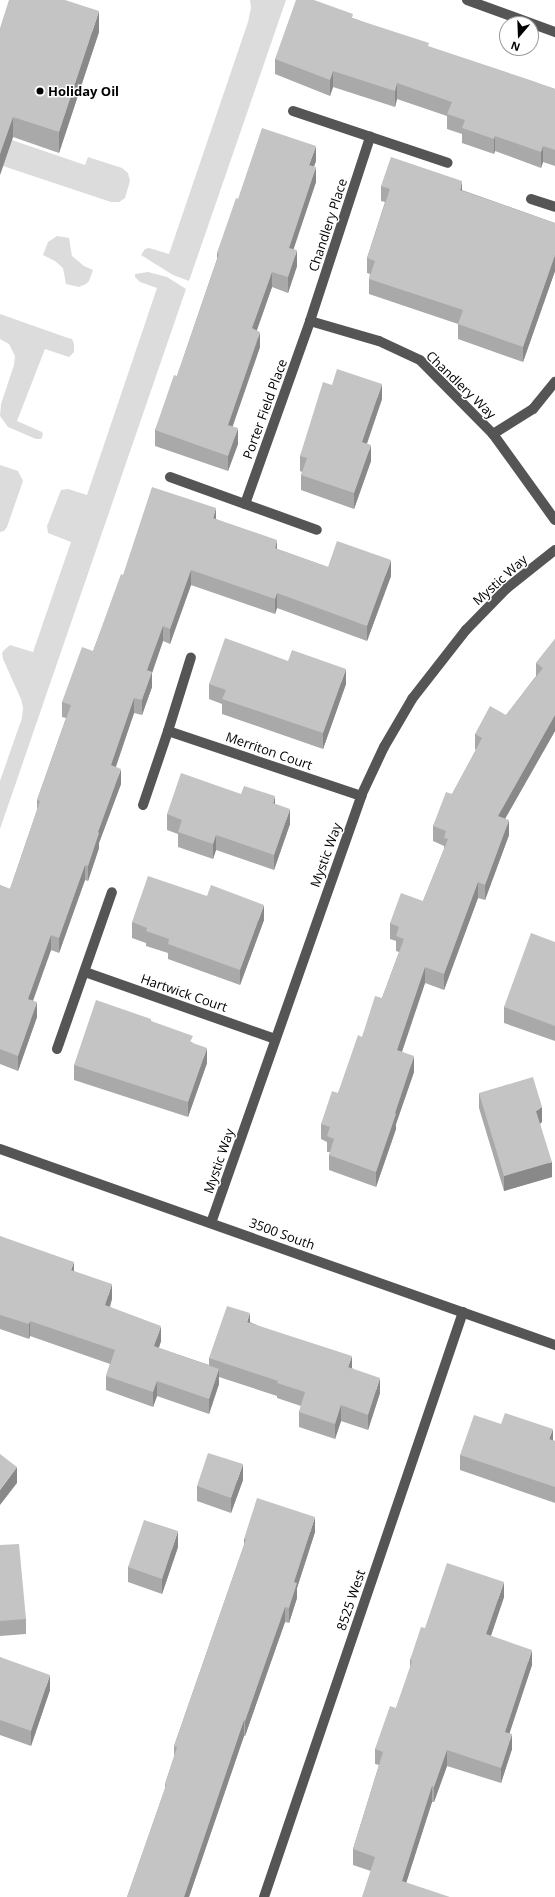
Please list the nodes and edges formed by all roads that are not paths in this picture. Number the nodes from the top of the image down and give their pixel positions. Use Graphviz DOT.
graph roads {
  1 [pos="467,0"];
  2 [pos="555,32"];
  3 [pos="293,111"];
  4 [pos="370,137"];
  5 [pos="448,163"];
  6 [pos="531,198"];
  7 [pos="555,207"];
  8 [pos="310,321"];
  9 [pos="555,382"];
  10 [pos="493,434"];
  11 [pos="170,478"];
  12 [pos="245,504"];
  13 [pos="555,520"];
  14 [pos="317,530"];
  15 [pos="555,550"];
  16 [pos="191,657"];
  17 [pos="168,731"];
  18 [pos="361,796"];
  19 [pos="143,805"];
  20 [pos="112,892"];
  21 [pos="85,972"];
  22 [pos="275,1039"];
  23 [pos="57,1049"];
  24 [pos="0,1149"];
  25 [pos="211,1223"];
  26 [pos="463,1312"];
  27 [pos="555,1345"];
  28 [pos="264,1897"];
  1 -- 2 [label="street"];
  3 -- 4 [label="street"];
  4 -- 5 [label="street"];
  4 -- 8 [label="street, Chandlery Place"];
  6 -- 7 [label="street"];
  8 -- 10 [label="street, Chandlery Way"];
  8 -- 12 [label="street, Porter Field Place"];
  9 -- 10 [label="street"];
  10 -- 13 [label="street, Chandlery Way"];
  11 -- 12 [label="street"];
  12 -- 14 [label="street"];
  15 -- 18 [label="street, Mystic Way"];
  16 -- 17 [label="street"];
  17 -- 18 [label="street, Merriton Court"];
  17 -- 19 [label="street"];
  18 -- 22 [label="street, Mystic Way"];
  20 -- 21 [label="street"];
  21 -- 22 [label="street, Hartwick Court"];
  21 -- 23 [label="street"];
  22 -- 25 [label="street, Mystic Way"];
  24 -- 25 [label="street, 3500 South"];
  25 -- 26 [label="street, 3500 South"];
  26 -- 27 [label="street, 3500 South"];
  26 -- 28 [label="street, 8525 West"];
}
